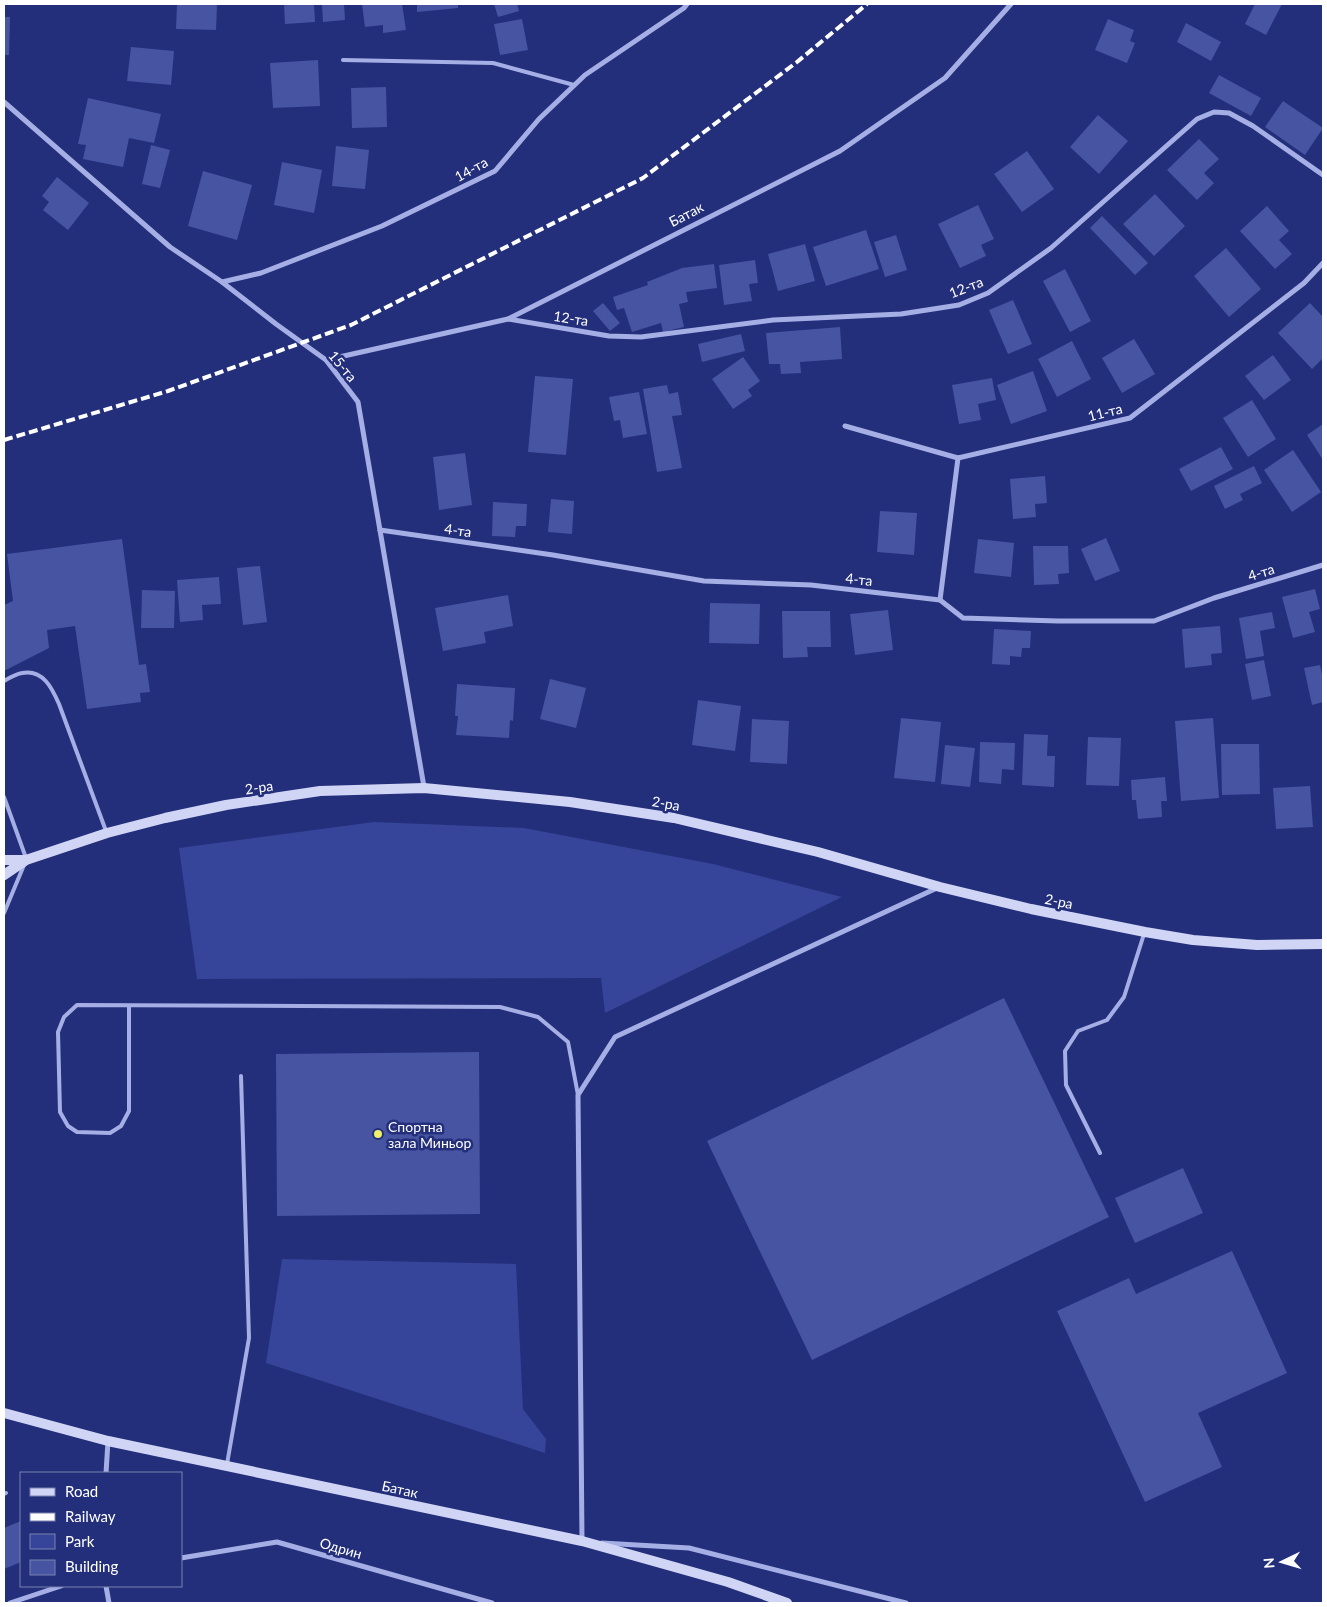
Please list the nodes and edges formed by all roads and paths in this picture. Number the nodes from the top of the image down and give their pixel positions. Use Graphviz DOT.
graph roads {
  1 [pos="687,4"];
  2 [pos="1011,4"];
  3 [pos="343,60"];
  4 [pos="574,86"];
  5 [pos="4,102"];
  6 [pos="1323,175"];
  7 [pos="1323,263"];
  8 [pos="222,282"];
  9 [pos="508,319"];
  10 [pos="326,360"];
  11 [pos="845,426"];
  12 [pos="958,458"];
  13 [pos="380,530"];
  14 [pos="1323,565"];
  15 [pos="940,600"];
  16 [pos="4,681"];
  17 [pos="424,788"];
  18 [pos="4,797"];
  19 [pos="107,833"];
  20 [pos="4,860"];
  21 [pos="26,860"];
  22 [pos="4,875"];
  23 [pos="940,887"];
  24 [pos="4,912"];
  25 [pos="1145,932"];
  26 [pos="1323,944"];
  27 [pos="129,1006"];
  28 [pos="241,1076"];
  29 [pos="578,1095"];
  30 [pos="1100,1153"];
  31 [pos="4,1413"];
  32 [pos="108,1441"];
  33 [pos="226,1466"];
  34 [pos="106,1472"];
  35 [pos="582,1541"];
  36 [pos="182,1558"];
  37 [pos="58,1587"];
  38 [pos="106,1587"];
  39 [pos="10,1603"];
  40 [pos="109,1603"];
  41 [pos="492,1603"];
  42 [pos="787,1603"];
  43 [pos="906,1603"];
  1 -- 4 [label="street, 14-та"];
  2 -- 9 [label="street, Батак"];
  3 -- 4 [label="lane"];
  4 -- 8 [label="street, 14-та"];
  5 -- 8 [label="street, 15-та"];
  6 -- 9 [label="street, 12-та"];
  7 -- 12 [label="street, 11-та"];
  8 -- 10 [label="street, 15-та"];
  9 -- 10 [label="street, Батак"];
  10 -- 13 [label="street, 15-та"];
  11 -- 12 [label="street, 11-та"];
  12 -- 15 [label="street"];
  13 -- 15 [label="street, 4-та"];
  13 -- 17 [label="street, 15-та"];
  14 -- 15 [label="street, 4-та"];
  16 -- 19 [label="lane"];
  17 -- 19 [label="main road, 2-ра"];
  17 -- 23 [label="main road, 2-ра"];
  18 -- 21 [label="lane"];
  19 -- 21 [label="main road, 2-ра"];
  20 -- 21 [label="main road"];
  21 -- 22 [label="main road, 2-ра"];
  21 -- 24 [label="lane"];
  23 -- 25 [label="main road, 2-ра"];
  23 -- 29 [label="street"];
  25 -- 26 [label="main road, 2-ра"];
  25 -- 30 [label="lane"];
  27 -- 27 [label="lane"];
  27 -- 29 [label="lane"];
  28 -- 33 [label="lane"];
  29 -- 35 [label="street"];
  31 -- 32 [label="main road, Батак"];
  32 -- 33 [label="main road, Батак"];
  32 -- 34 [label="street"];
  33 -- 35 [label="main road, Батак"];
  35 -- 42 [label="main road, Батак"];
  35 -- 43 [label="street"];
  36 -- 41 [label="street, Одрин"];
  37 -- 39 [label="street"];
  38 -- 40 [label="street"];
}
